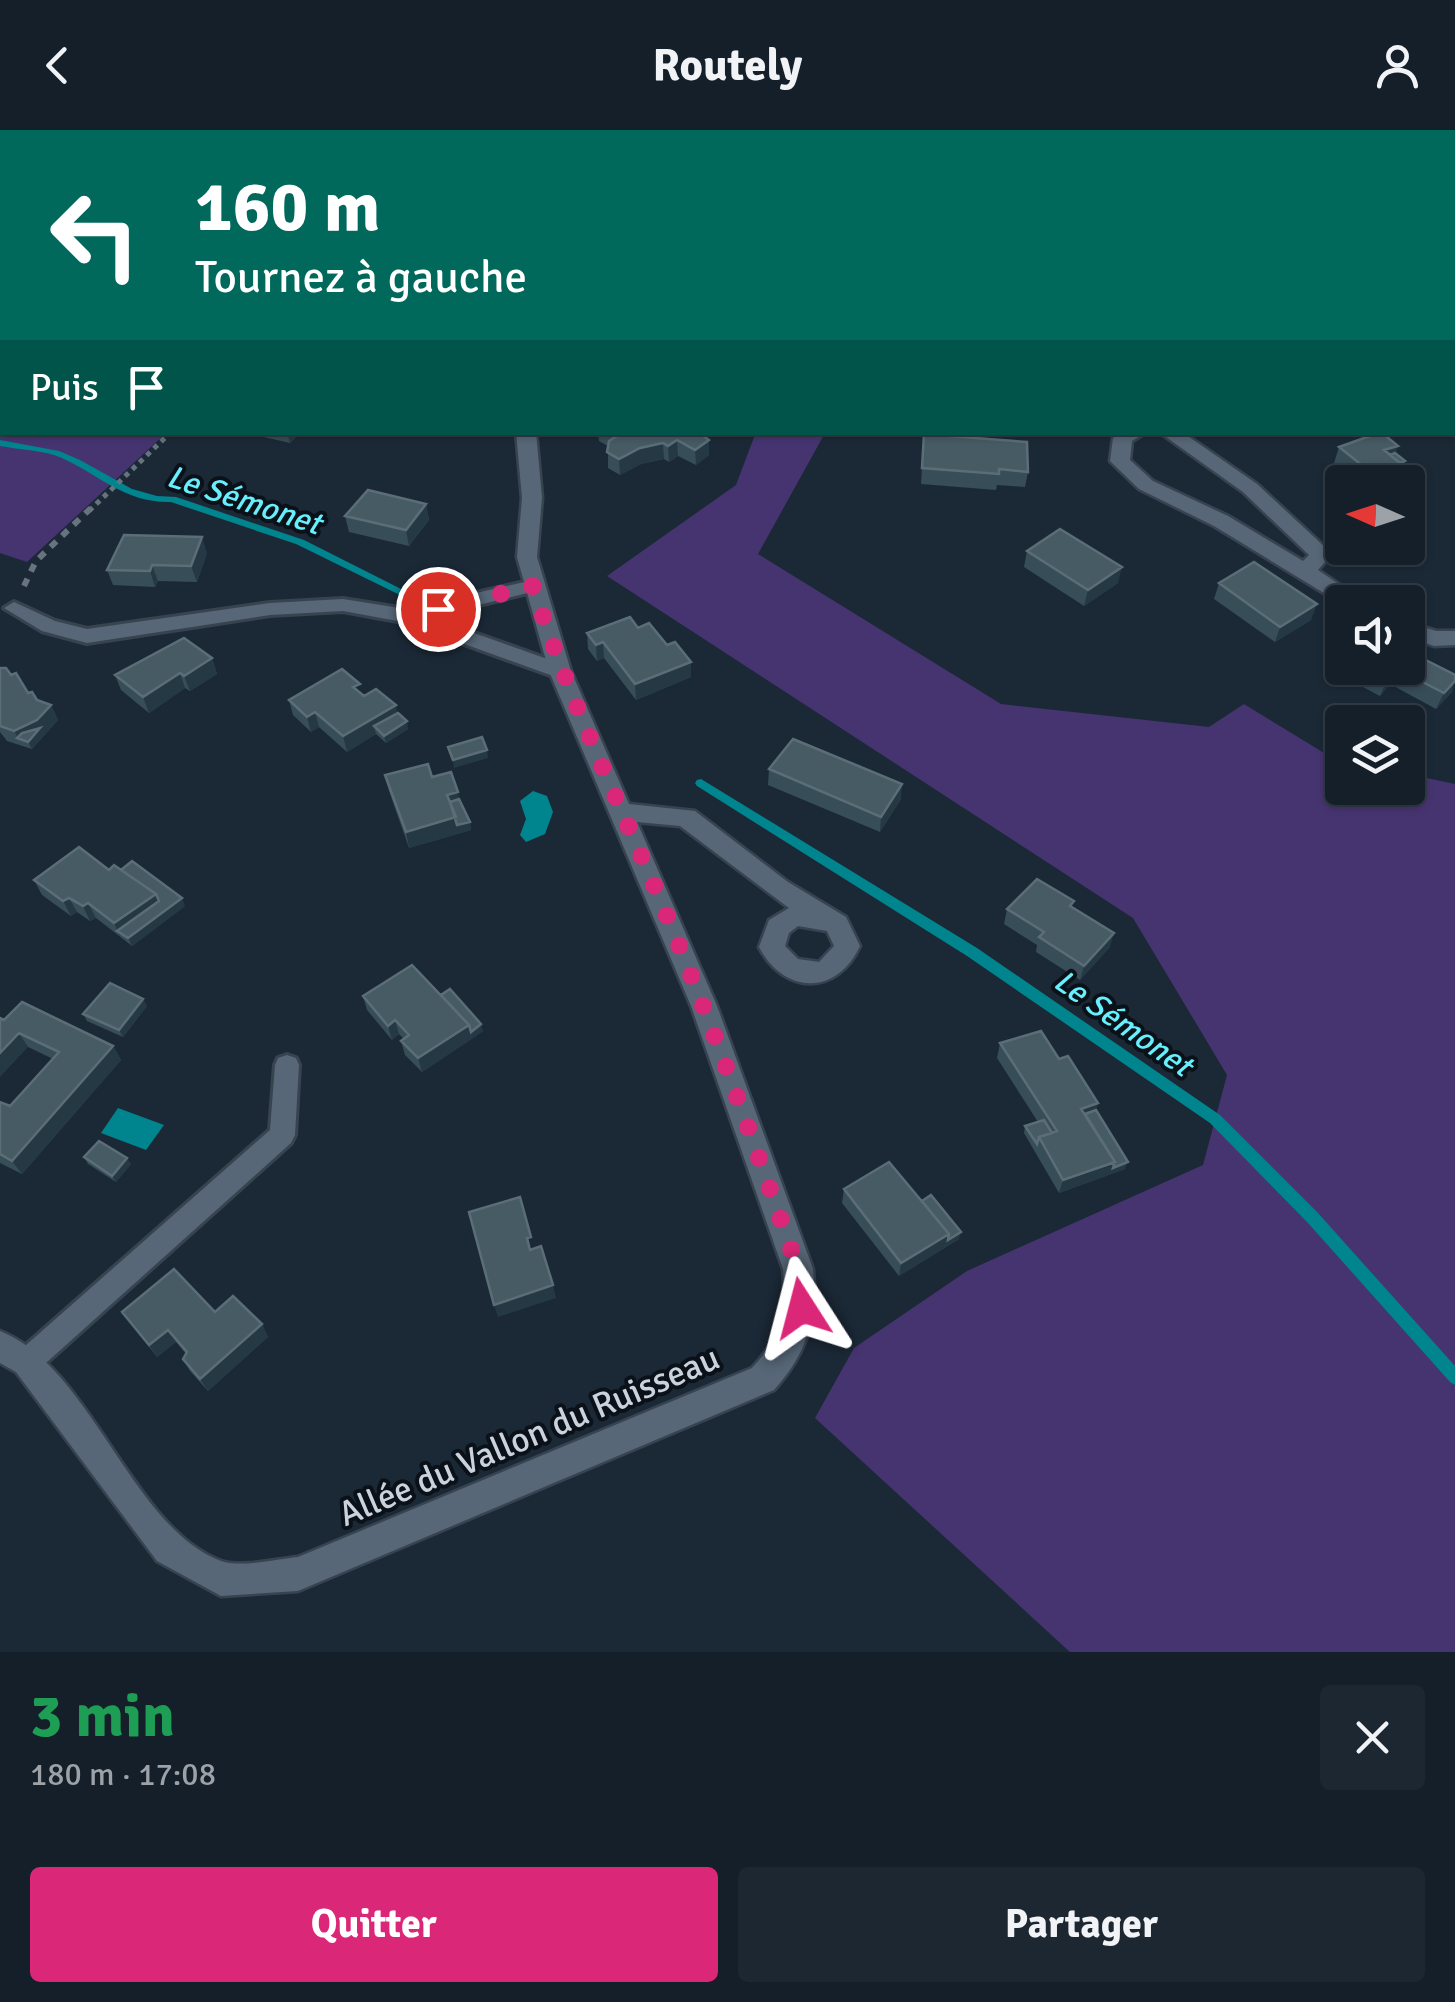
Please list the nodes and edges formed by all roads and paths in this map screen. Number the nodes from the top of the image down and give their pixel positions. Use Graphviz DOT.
graph roads {
  1 [pos="168,435"];
  2 [pos="526,435"];
  3 [pos="1130,435"];
  4 [pos="1172,435"];
  5 [pos="1304,572"];
  6 [pos="1326,585"];
  7 [pos="533,586"];
  8 [pos="14,608"];
  9 [pos="406,616"];
  10 [pos="1425,636"];
  11 [pos="1455,638"];
  12 [pos="560,671"];
  13 [pos="623,812"];
  14 [pos="826,918"];
  15 [pos="287,1064"];
  16 [pos="0,1346"];
  17 [pos="27,1362"];
  1 -- 8 [label="path"];
  2 -- 7 [label="street, Allée du Vallon du Ruisseau"];
  3 -- 5 [label="street"];
  4 -- 5 [label="street"];
  5 -- 6 [label="street"];
  7 -- 9 [label="lane"];
  7 -- 12 [label="street, Allée du Vallon du Ruisseau"];
  8 -- 9 [label="lane"];
  9 -- 12 [label="lane"];
  10 -- 11 [label="street"];
  12 -- 13 [label="street, Allée du Vallon du Ruisseau"];
  13 -- 14 [label="street"];
  13 -- 17 [label="street, Allée du Vallon du Ruisseau"];
  15 -- 17 [label="lane"];
  16 -- 17 [label="street, Allée du Vallon du Ruisseau"];
}
